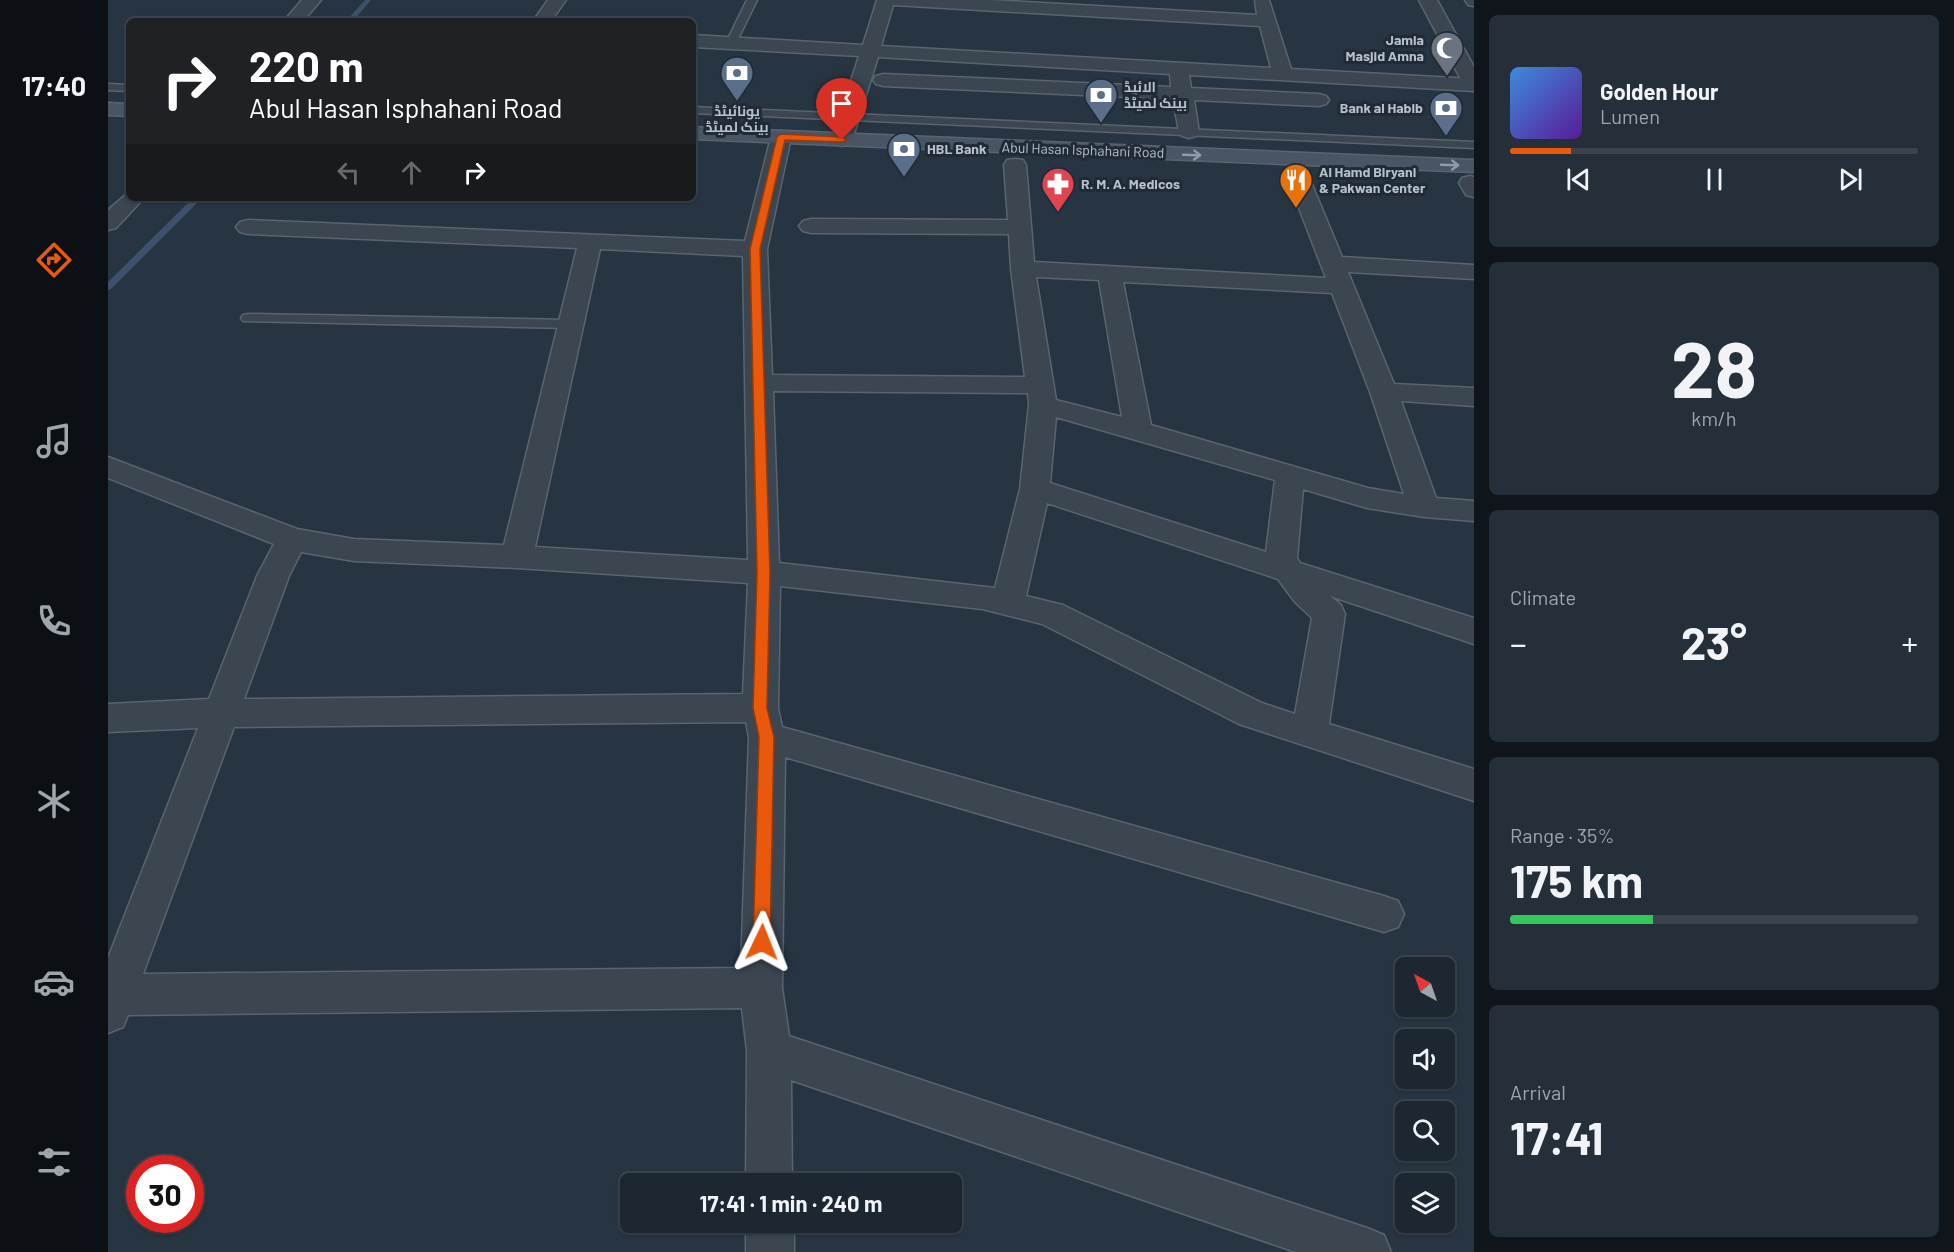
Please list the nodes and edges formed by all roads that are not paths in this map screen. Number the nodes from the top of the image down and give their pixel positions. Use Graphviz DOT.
graph roads {
  1 [pos="312,0"];
  2 [pos="557,0"];
  3 [pos="752,0"];
  4 [pos="886,0"];
  5 [pos="895,0"];
  6 [pos="1262,0"];
  7 [pos="1428,0"];
  8 [pos="296,18"];
  9 [pos="544,18"];
  10 [pos="1268,21"];
  11 [pos="696,41"];
  12 [pos="731,43"];
  13 [pos="871,51"];
  14 [pos="1178,70"];
  15 [pos="1284,76"];
  16 [pos="884,80"];
  17 [pos="1474,85"];
  18 [pos="108,87"];
  19 [pos="126,88"];
  20 [pos="1182,95"];
  21 [pos="1343,101"];
  22 [pos="108,109"];
  23 [pos="126,110"];
  24 [pos="696,111"];
  25 [pos="849,117"];
  26 [pos="108,126"];
  27 [pos="126,127"];
  28 [pos="1189,132"];
  29 [pos="696,133"];
  30 [pos="842,140"];
  31 [pos="1474,145"];
  32 [pos="779,147"];
  33 [pos="696,153"];
  34 [pos="1014,165"];
  35 [pos="1298,177"];
  36 [pos="1473,180"];
  37 [pos="130,201"];
  38 [pos="108,223"];
  39 [pos="812,226"];
  40 [pos="248,227"];
  41 [pos="1020,227"];
  42 [pos="590,242"];
  43 [pos="755,249"];
  44 [pos="1023,269"];
  45 [pos="1474,272"];
  46 [pos="1336,275"];
  47 [pos="1110,276"];
  48 [pos="248,318"];
  49 [pos="571,324"];
  50 [pos="759,383"];
  51 [pos="1384,392"];
  52 [pos="1042,395"];
  53 [pos="1474,397"];
  54 [pos="1138,430"];
  55 [pos="108,467"];
  56 [pos="1290,476"];
  57 [pos="1035,489"];
  58 [pos="1424,507"];
  59 [pos="1474,512"];
  60 [pos="292,539"];
  61 [pos="517,557"];
  62 [pos="764,573"];
  63 [pos="1290,573"];
  64 [pos="1008,603"];
  65 [pos="1474,631"];
  66 [pos="221,713"];
  67 [pos="108,718"];
  68 [pos="763,723"];
  69 [pos="1310,733"];
  70 [pos="1474,785"];
  71 [pos="1384,914"];
  72 [pos="761,988"];
  73 [pos="110,1001"];
  74 [pos="769,1052"];
  75 [pos="769,1173"];
  76 [pos="770,1233"];
  77 [pos="770,1252"];
  78 [pos="1367,1252"];
  1 -- 8 [label="street"];
  2 -- 9 [label="street"];
  3 -- 12 [label="lane"];
  4 -- 13 [label="street"];
  5 -- 10 [label="street"];
  6 -- 10 [label="street"];
  7 -- 17 [label="street"];
  10 -- 15 [label="street"];
  11 -- 12 [label="street"];
  12 -- 13 [label="street"];
  13 -- 14 [label="street"];
  13 -- 25 [label="street"];
  14 -- 15 [label="street"];
  14 -- 20 [label="street"];
  15 -- 17 [label="street"];
  16 -- 20 [label="street"];
  18 -- 19 [label="lane"];
  20 -- 21 [label="street"];
  20 -- 28 [label="street"];
  22 -- 23 [label="main road"];
  24 -- 25 [label="lane"];
  25 -- 28 [label="lane"];
  25 -- 30 [label="street"];
  26 -- 27 [label="main road"];
  28 -- 31 [label="lane"];
  29 -- 32 [label="main road, Abul Hasan Isphahani Road"];
  30 -- 32 [label="main road, Abul Hasan Isphahani Road"];
  30 -- 36 [label="main road, Abul Hasan Isphahani Road, one-way"];
  32 -- 33 [label="main road, Abul Hasan Isphahani Road"];
  32 -- 34 [label="main road, Abul Hasan Isphahani Road"];
  32 -- 43 [label="street"];
  34 -- 35 [label="main road, Abul Hasan Isphahani Road"];
  34 -- 41 [label="street"];
  35 -- 36 [label="main road, Abul Hasan Isphahani Road"];
  35 -- 46 [label="street"];
  37 -- 38 [label="street"];
  39 -- 41 [label="street"];
  40 -- 42 [label="street"];
  41 -- 44 [label="street"];
  42 -- 43 [label="street"];
  42 -- 49 [label="street"];
  43 -- 50 [label="street"];
  44 -- 47 [label="street"];
  44 -- 52 [label="street"];
  45 -- 46 [label="street"];
  46 -- 47 [label="street"];
  46 -- 51 [label="street"];
  47 -- 54 [label="street"];
  48 -- 49 [label="lane"];
  49 -- 61 [label="street"];
  50 -- 52 [label="street"];
  50 -- 62 [label="street"];
  51 -- 53 [label="street"];
  51 -- 58 [label="street"];
  52 -- 54 [label="street"];
  52 -- 57 [label="street"];
  54 -- 56 [label="street"];
  55 -- 60 [label="street"];
  56 -- 58 [label="street"];
  56 -- 63 [label="street"];
  57 -- 63 [label="street"];
  57 -- 64 [label="street"];
  58 -- 59 [label="street"];
  60 -- 61 [label="street"];
  60 -- 66 [label="street"];
  61 -- 62 [label="street"];
  62 -- 64 [label="street"];
  62 -- 68 [label="street"];
  63 -- 65 [label="street"];
  63 -- 69 [label="street"];
  64 -- 69 [label="street"];
  66 -- 67 [label="street"];
  66 -- 68 [label="street"];
  66 -- 73 [label="street"];
  68 -- 71 [label="street"];
  68 -- 72 [label="street"];
  69 -- 70 [label="street"];
  72 -- 73 [label="street"];
  72 -- 74 [label="street"];
  74 -- 75 [label="street"];
  74 -- 78 [label="street"];
  76 -- 77 [label="street"];
}
